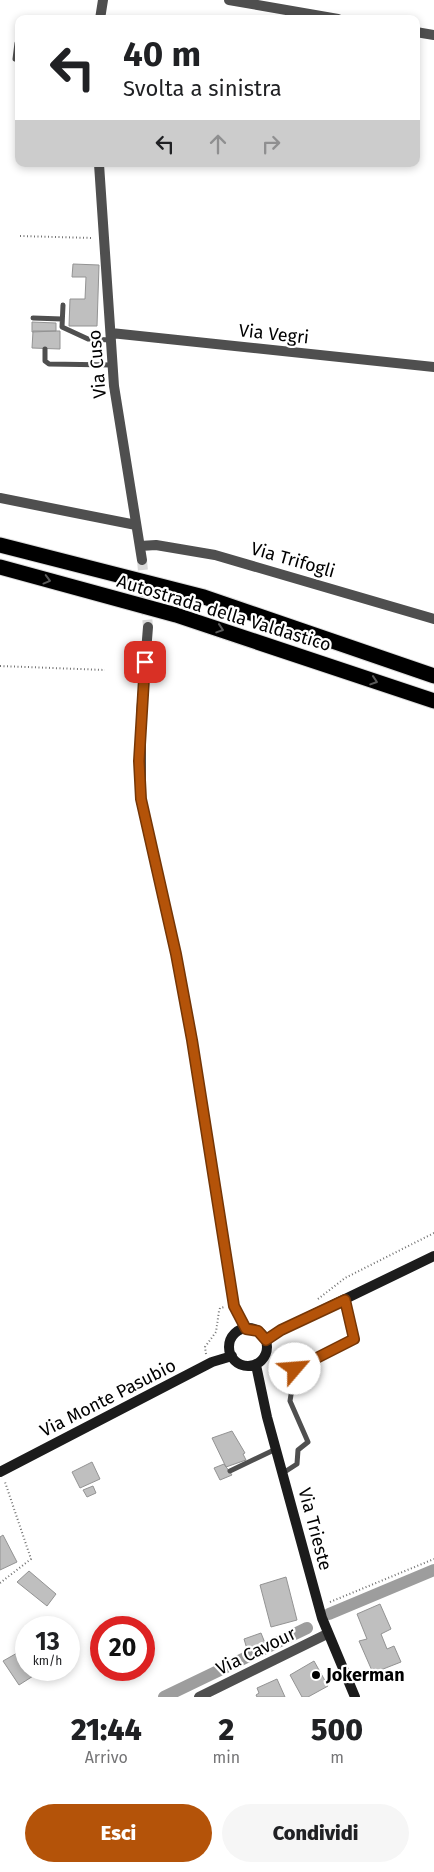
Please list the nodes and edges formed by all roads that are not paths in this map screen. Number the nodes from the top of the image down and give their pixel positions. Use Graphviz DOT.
graph roads {
  1 [pos="103,0"];
  2 [pos="229,0"];
  3 [pos="101,15"];
  4 [pos="315,15"];
  5 [pos="420,33"];
  6 [pos="434,35"];
  7 [pos="99,167"];
  8 [pos="63,306"];
  9 [pos="33,318"];
  10 [pos="62,319"];
  11 [pos="111,336"];
  12 [pos="45,349"];
  13 [pos="113,365"];
  14 [pos="434,367"];
  15 [pos="0,498"];
  16 [pos="136,525"];
  17 [pos="0,545"];
  18 [pos="140,546"];
  19 [pos="142,560"];
  20 [pos="0,567"];
  21 [pos="434,619"];
  22 [pos="148,627"];
  23 [pos="434,676"];
  24 [pos="434,701"];
  25 [pos="434,1256"];
  26 [pos="345,1300"];
  27 [pos="246,1329"];
  28 [pos="266,1340"];
  29 [pos="232,1356"];
  30 [pos="256,1365"];
  31 [pos="276,1448"];
  32 [pos="230,1471"];
  33 [pos="1,1472"];
  34 [pos="283,1473"];
  35 [pos="327,1634"];
  36 [pos="199,1697"];
  37 [pos="355,1697"];
  1 -- 3 [label="street"];
  2 -- 4 [label="street"];
  5 -- 6 [label="street"];
  7 -- 11 [label="street, Via Cuso"];
  8 -- 10 [label="lane"];
  9 -- 10 [label="lane"];
  10 -- 11 [label="lane"];
  11 -- 13 [label="street, Via Cuso"];
  11 -- 14 [label="street, Via Vegri"];
  12 -- 13 [label="lane"];
  13 -- 16 [label="street, Via Cuso"];
  15 -- 16 [label="street"];
  16 -- 18 [label="street, Via Cuso"];
  17 -- 23 [label="highway, Autostrada della Valdastico"];
  18 -- 19 [label="street, Via Cuso"];
  18 -- 21 [label="street, Via Trifogli"];
  20 -- 24 [label="highway, Autostrada della Valdastico, one-way"];
  22 -- 27 [label="street"];
  25 -- 26 [label="main road"];
  26 -- 28 [label="main road"];
  26 -- 34 [label="lane"];
  27 -- 28 [label="main road"];
  27 -- 29 [label="main road"];
  28 -- 30 [label="main road"];
  29 -- 30 [label="main road"];
  29 -- 33 [label="main road, Via Monte Pasubio"];
  30 -- 31 [label="main road, Via Trieste"];
  31 -- 32 [label="lane"];
  31 -- 34 [label="main road, Via Trieste"];
  34 -- 35 [label="main road, Via Trieste"];
  35 -- 36 [label="street, Via Cavour"];
  35 -- 37 [label="main road, Via Trieste"];
}
